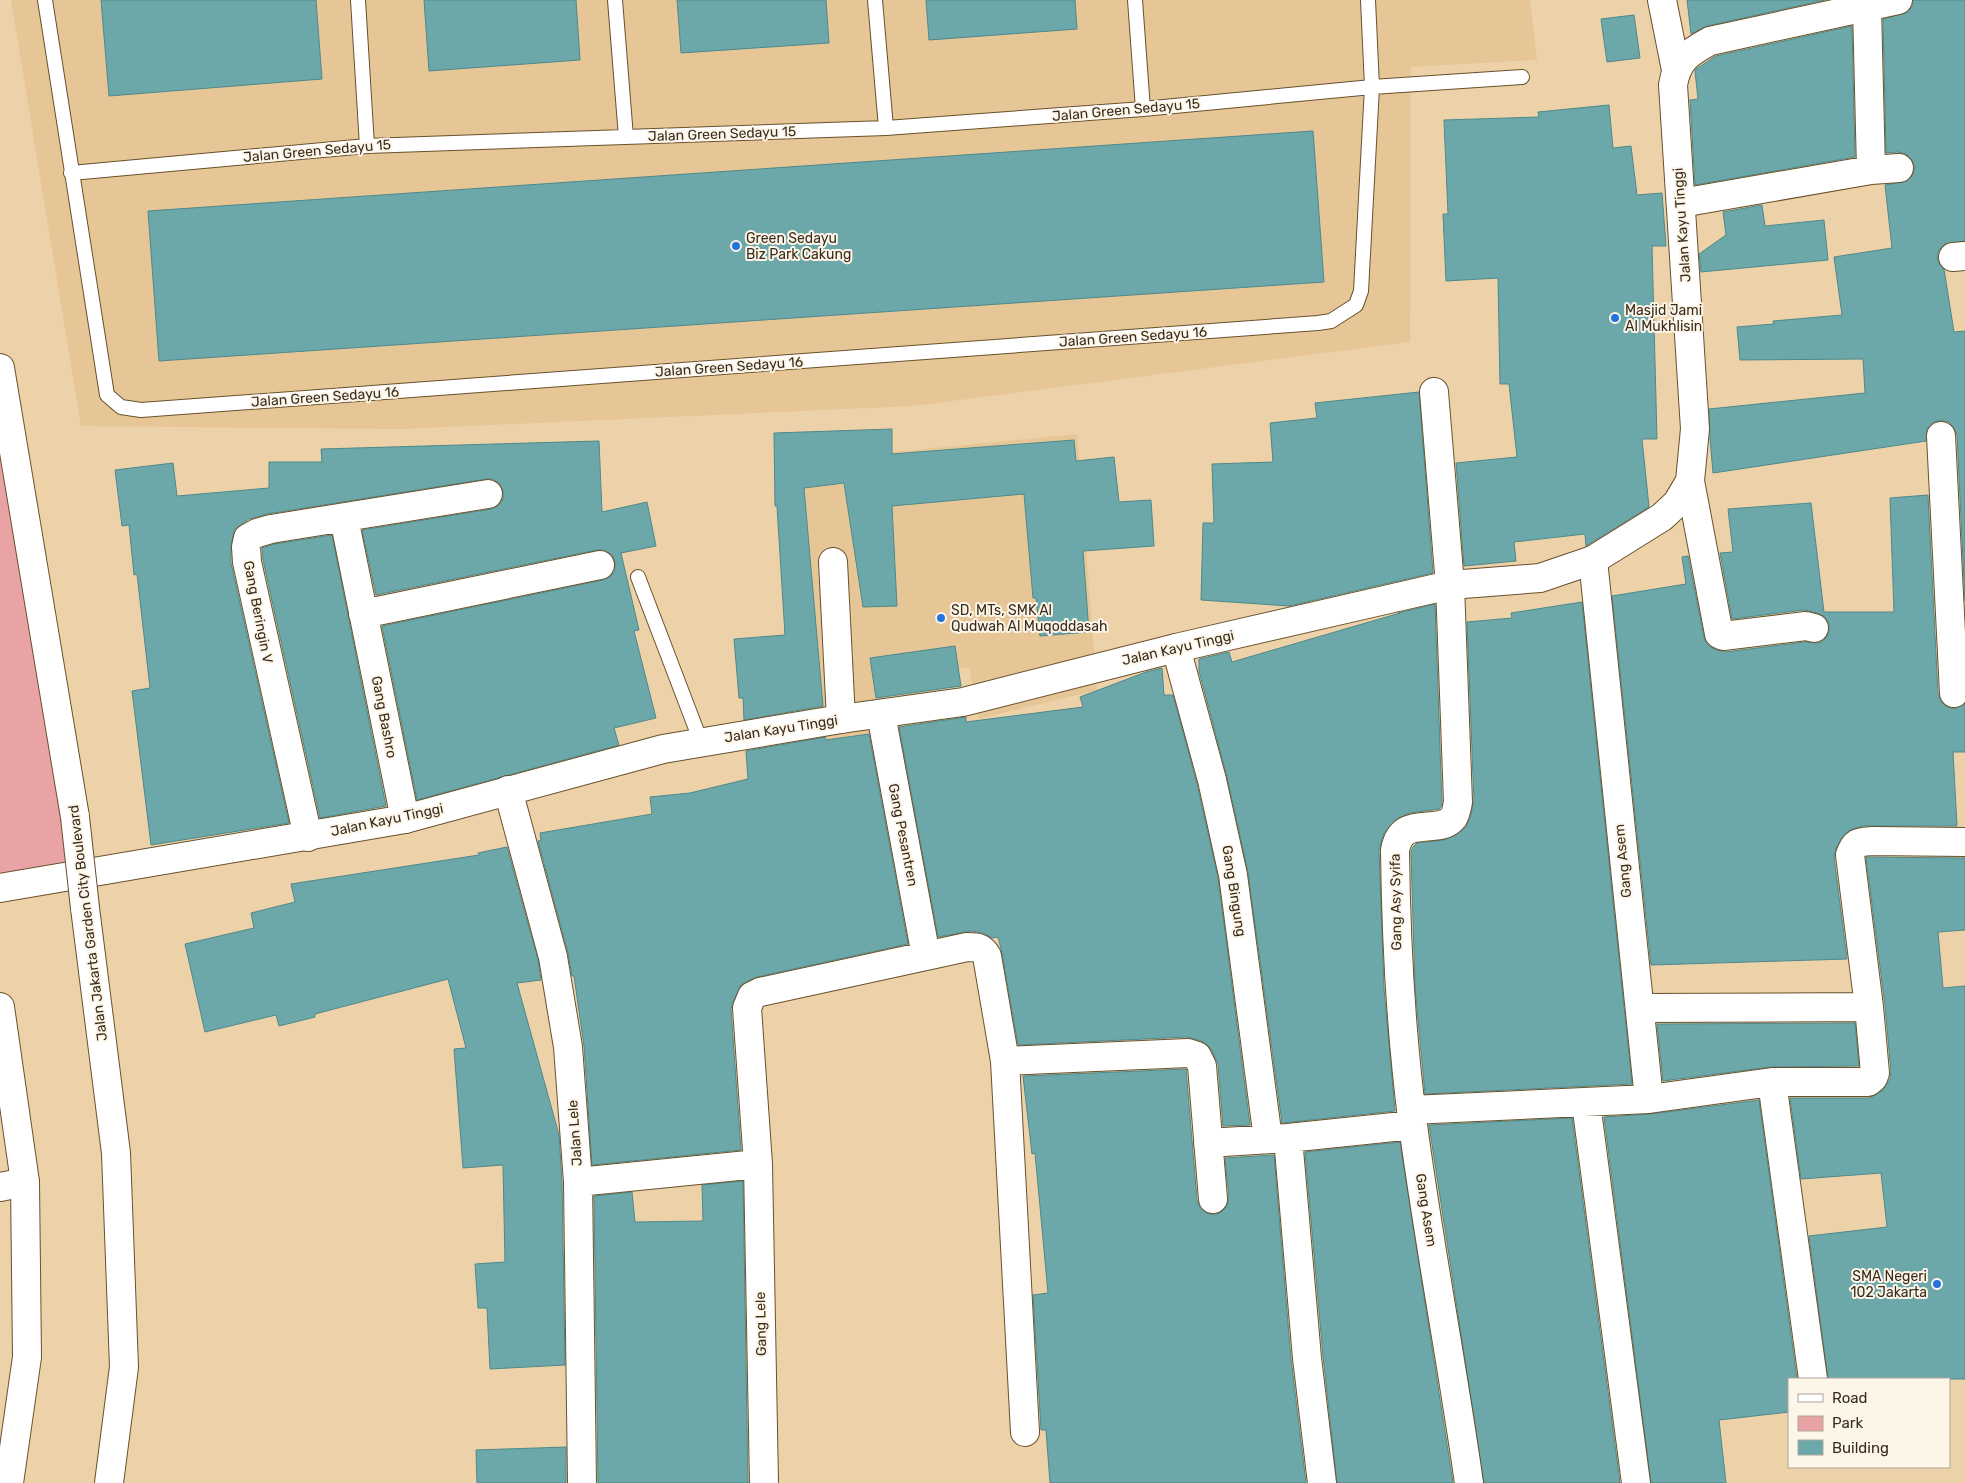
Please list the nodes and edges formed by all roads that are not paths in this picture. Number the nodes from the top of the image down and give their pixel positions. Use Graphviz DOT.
graph roads {
  1 [pos="45,0"];
  2 [pos="358,0"];
  3 [pos="615,0"];
  4 [pos="875,0"];
  5 [pos="1135,0"];
  6 [pos="1368,0"];
  7 [pos="1662,0"];
  8 [pos="1898,0"];
  9 [pos="1867,8"];
  10 [pos="1676,70"];
  11 [pos="1522,77"];
  12 [pos="1372,86"];
  13 [pos="1143,110"];
  14 [pos="886,128"];
  15 [pos="626,137"];
  16 [pos="366,146"];
  17 [pos="1899,168"];
  18 [pos="1871,170"];
  19 [pos="71,173"];
  20 [pos="1680,203"];
  21 [pos="0,368"];
  22 [pos="1434,392"];
  23 [pos="1941,436"];
  24 [pos="1690,481"];
  25 [pos="488,494"];
  26 [pos="344,518"];
  27 [pos="1593,560"];
  28 [pos="833,562"];
  29 [pos="600,565"];
  30 [pos="638,577"];
  31 [pos="1450,586"];
  32 [pos="1958,607"];
  33 [pos="363,614"];
  34 [pos="1814,628"];
  35 [pos="1176,648"];
  36 [pos="1954,692"];
  37 [pos="881,714"];
  38 [pos="841,719"];
  39 [pos="701,742"];
  40 [pos="508,790"];
  41 [pos="404,819"];
  42 [pos="308,837"];
  43 [pos="1965,842"];
  44 [pos="0,888"];
  45 [pos="926,956"];
  46 [pos="0,1007"];
  47 [pos="1869,1007"];
  48 [pos="1641,1008"];
  49 [pos="1004,1061"];
  50 [pos="1772,1082"];
  51 [pos="1649,1099"];
  52 [pos="1586,1103"];
  53 [pos="1412,1117"];
  54 [pos="1278,1139"];
  55 [pos="1208,1143"];
  56 [pos="758,1164"];
  57 [pos="578,1182"];
  58 [pos="13,1184"];
  59 [pos="1213,1199"];
  60 [pos="1813,1378"];
  61 [pos="1025,1432"];
  62 [pos="9,1483"];
  63 [pos="109,1483"];
  64 [pos="582,1483"];
  65 [pos="764,1483"];
  66 [pos="1322,1483"];
  67 [pos="1469,1483"];
  68 [pos="1636,1483"];
  1 -- 19 [label="lane"];
  2 -- 16 [label="lane"];
  3 -- 15 [label="lane"];
  4 -- 14 [label="lane"];
  5 -- 13 [label="lane"];
  6 -- 12 [label="lane, Jalan Green Sedayu 16"];
  7 -- 10 [label="street, Jalan Kayu Tinggi"];
  8 -- 9 [label="street"];
  9 -- 10 [label="street"];
  9 -- 18 [label="street"];
  10 -- 20 [label="street, Jalan Kayu Tinggi"];
  11 -- 12 [label="lane, Jalan Green Sedayu 15"];
  12 -- 13 [label="lane, Jalan Green Sedayu 15"];
  12 -- 19 [label="lane, Jalan Green Sedayu 16"];
  13 -- 14 [label="lane, Jalan Green Sedayu 15"];
  14 -- 15 [label="lane, Jalan Green Sedayu 15"];
  15 -- 16 [label="lane, Jalan Green Sedayu 15"];
  16 -- 19 [label="lane, Jalan Green Sedayu 15"];
  17 -- 18 [label="street"];
  18 -- 20 [label="street"];
  20 -- 24 [label="street, Jalan Kayu Tinggi"];
  21 -- 63 [label="street, Jalan Jakarta Garden City Boulevard, bridge"];
  22 -- 31 [label="street"];
  23 -- 32 [label="street"];
  24 -- 27 [label="street, Jalan Kayu Tinggi"];
  24 -- 34 [label="street"];
  25 -- 26 [label="street, Gang Beringin V"];
  26 -- 33 [label="street, Gang Bashro"];
  26 -- 42 [label="street, Gang Beringin V"];
  27 -- 31 [label="street, Jalan Kayu Tinggi"];
  27 -- 48 [label="street, Gang Asem"];
  28 -- 38 [label="street"];
  29 -- 33 [label="street"];
  30 -- 39 [label="lane"];
  31 -- 35 [label="street, Jalan Kayu Tinggi"];
  31 -- 53 [label="street, Gang Asy Syifa"];
  32 -- 36 [label="street"];
  33 -- 41 [label="street, Gang Bashro"];
  35 -- 37 [label="street, Jalan Kayu Tinggi"];
  35 -- 54 [label="street, Gang Bingung"];
  37 -- 38 [label="street, Jalan Kayu Tinggi"];
  37 -- 45 [label="street, Gang Pesantren"];
  38 -- 39 [label="street, Jalan Kayu Tinggi"];
  39 -- 40 [label="street, Jalan Kayu Tinggi"];
  40 -- 41 [label="street, Jalan Kayu Tinggi"];
  40 -- 57 [label="street, Jalan Lele"];
  41 -- 42 [label="street, Jalan Kayu Tinggi"];
  42 -- 44 [label="street, Jalan Kayu Tinggi"];
  43 -- 47 [label="street"];
  45 -- 49 [label="street"];
  45 -- 56 [label="street, Gang Lele"];
  46 -- 58 [label="street"];
  47 -- 48 [label="street"];
  47 -- 50 [label="street"];
  48 -- 51 [label="street, Gang Asem"];
  49 -- 55 [label="street"];
  49 -- 61 [label="street"];
  50 -- 51 [label="street"];
  50 -- 60 [label="street"];
  51 -- 52 [label="street"];
  52 -- 53 [label="street"];
  52 -- 68 [label="street"];
  53 -- 54 [label="street"];
  53 -- 67 [label="street, Gang Asem"];
  54 -- 55 [label="street"];
  54 -- 66 [label="street, Gang Bingung"];
  55 -- 59 [label="street"];
  56 -- 57 [label="street"];
  56 -- 65 [label="street, Gang Lele"];
  57 -- 64 [label="street, Jalan Lele"];
  58 -- 62 [label="street"];
}
